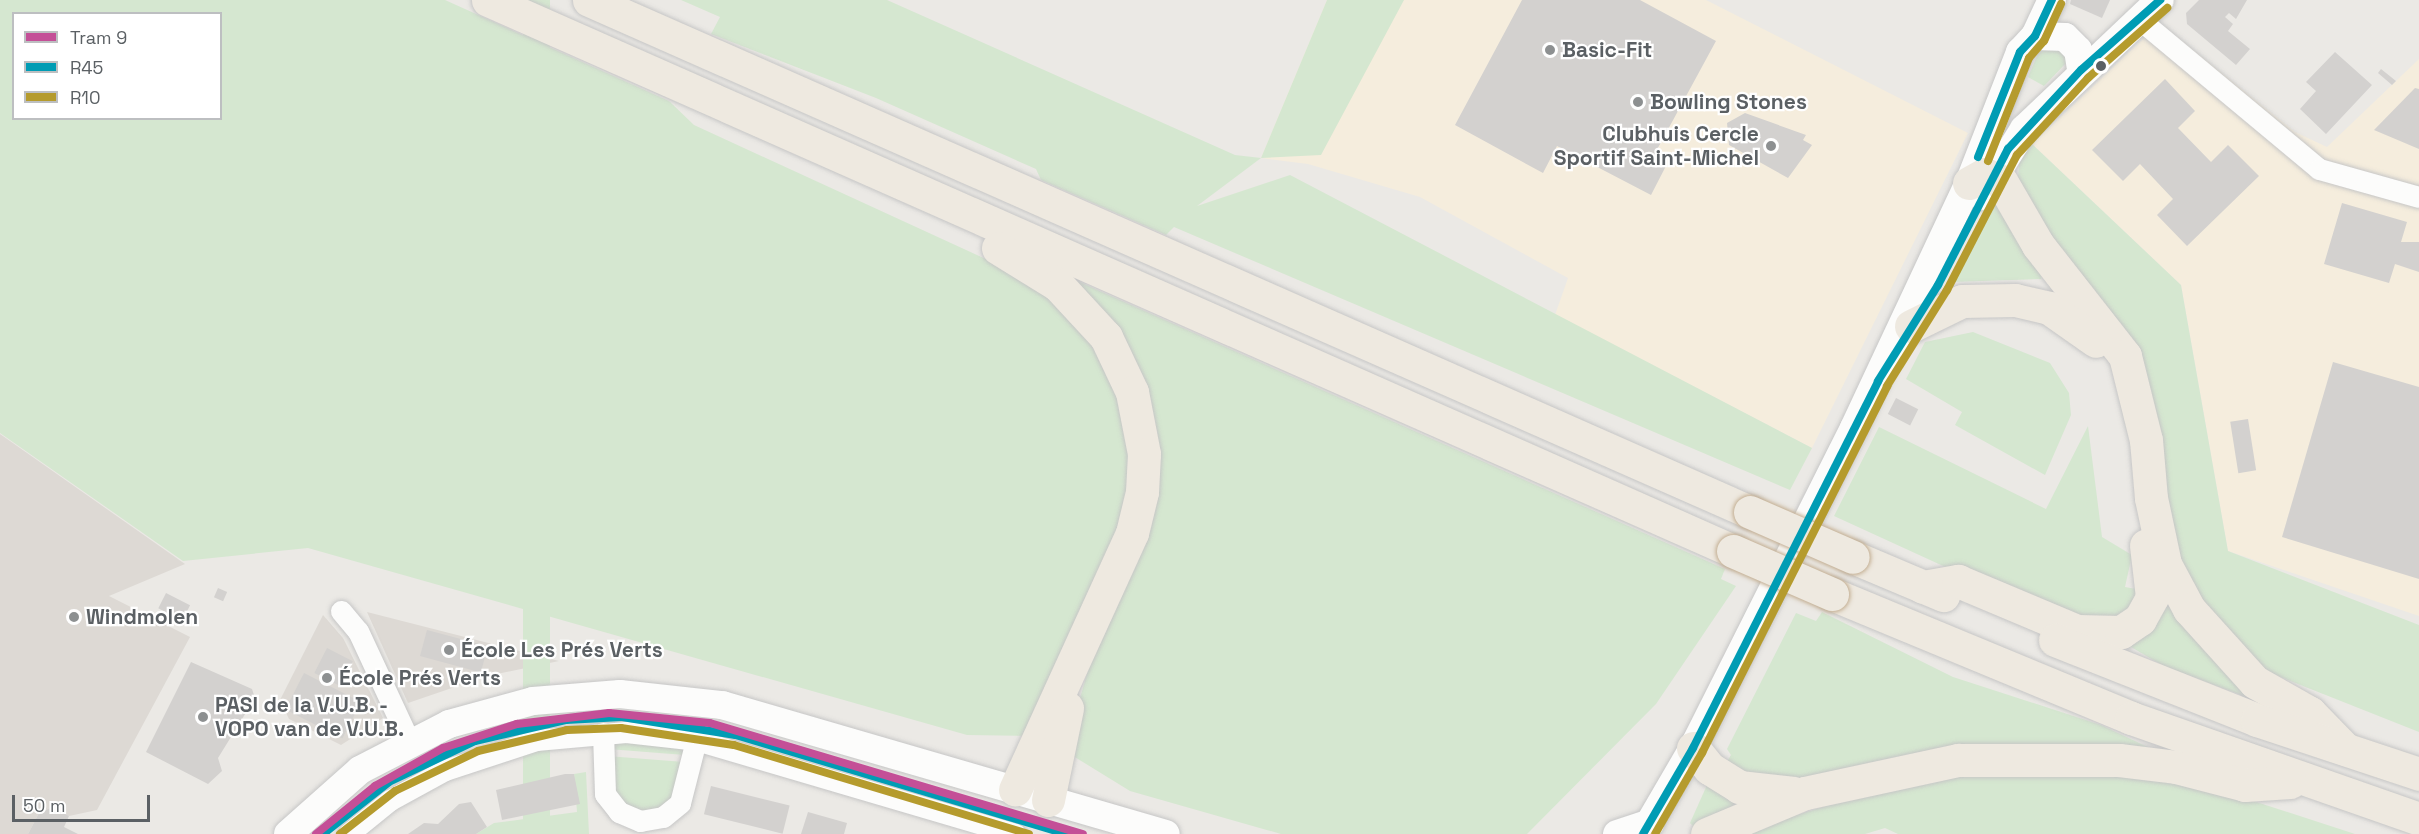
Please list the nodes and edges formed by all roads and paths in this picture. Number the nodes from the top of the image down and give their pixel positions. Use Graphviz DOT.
graph roads {
  1 [pos="488,0"];
  2 [pos="589,0"];
  3 [pos="2052,0"];
  4 [pos="2160,0"];
  5 [pos="2139,19"];
  6 [pos="2036,36"];
  7 [pos="2014,66"];
  8 [pos="2081,70"];
  9 [pos="2055,96"];
  10 [pos="1991,169"];
  11 [pos="2419,197"];
  12 [pos="973,216"];
  13 [pos="1911,326"];
  14 [pos="1878,381"];
  15 [pos="1923,587"];
  16 [pos="341,611"];
  17 [pos="1076,662"];
  18 [pos="603,733"];
  19 [pos="696,740"];
  20 [pos="409,741"];
  21 [pos="1692,748"];
  22 [pos="2344,749"];
  23 [pos="2419,774"];
  24 [pos="2300,781"];
  25 [pos="1015,790"];
  26 [pos="1805,793"];
  27 [pos="1048,800"];
  28 [pos="2419,819"];
  29 [pos="639,827"];
  30 [pos="1646,829"];
  31 [pos="288,834"];
  32 [pos="348,834"];
  33 [pos="1015,834"];
  34 [pos="1166,834"];
  35 [pos="1617,834"];
  36 [pos="1707,834"];
  1 -- 12 [label="highway"];
  2 -- 15 [label="highway, bridge"];
  3 -- 6 [label="main road"];
  4 -- 5 [label="main road"];
  5 -- 8 [label="main road"];
  5 -- 11 [label="street"];
  6 -- 7 [label="main road"];
  6 -- 8 [label="main road"];
  7 -- 9 [label="main road"];
  7 -- 10 [label="main road"];
  8 -- 9 [label="main road"];
  9 -- 10 [label="main road"];
  10 -- 13 [label="main road"];
  10 -- 14 [label="main road"];
  10 -- 22 [label="highway"];
  12 -- 17 [label="highway"];
  12 -- 24 [label="highway, bridge"];
  13 -- 14 [label="main road"];
  13 -- 15 [label="highway"];
  14 -- 21 [label="main road"];
  15 -- 22 [label="highway"];
  16 -- 20 [label="street"];
  17 -- 25 [label="highway"];
  17 -- 27 [label="highway"];
  18 -- 19 [label="street"];
  18 -- 29 [label="street"];
  18 -- 32 [label="street"];
  19 -- 29 [label="street"];
  19 -- 33 [label="street"];
  20 -- 25 [label="main road"];
  20 -- 31 [label="main road"];
  21 -- 26 [label="highway"];
  21 -- 30 [label="main road"];
  22 -- 23 [label="highway"];
  24 -- 26 [label="highway"];
  24 -- 28 [label="highway"];
  25 -- 27 [label="main road"];
  26 -- 36 [label="highway"];
  27 -- 34 [label="main road"];
  30 -- 35 [label="main road"];
}
